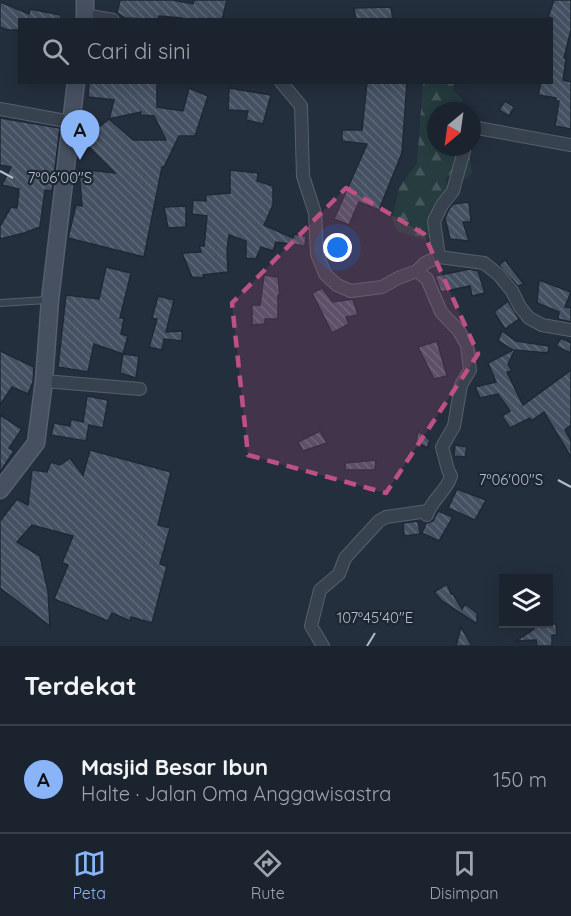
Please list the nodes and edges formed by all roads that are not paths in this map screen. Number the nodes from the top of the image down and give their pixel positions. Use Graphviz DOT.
graph roads {
  1 [pos="85,11"];
  2 [pos="107,18"];
  3 [pos="76,84"];
  4 [pos="283,84"];
  5 [pos="0,109"];
  6 [pos="71,122"];
  7 [pos="481,129"];
  8 [pos="571,145"];
  9 [pos="463,156"];
  10 [pos="439,257"];
  11 [pos="417,271"];
  12 [pos="50,300"];
  13 [pos="0,303"];
  14 [pos="571,330"];
  15 [pos="44,381"];
  16 [pos="140,389"];
  17 [pos="2,482"];
  18 [pos="323,646"];
  1 -- 2 [label="street"];
  3 -- 6 [label="main road"];
  4 -- 11 [label="street"];
  5 -- 6 [label="street"];
  6 -- 12 [label="main road"];
  7 -- 8 [label="street"];
  9 -- 10 [label="street"];
  10 -- 11 [label="street"];
  10 -- 14 [label="street"];
  11 -- 18 [label="street"];
  12 -- 13 [label="lane"];
  12 -- 15 [label="main road"];
  15 -- 16 [label="street"];
  15 -- 17 [label="main road"];
}
